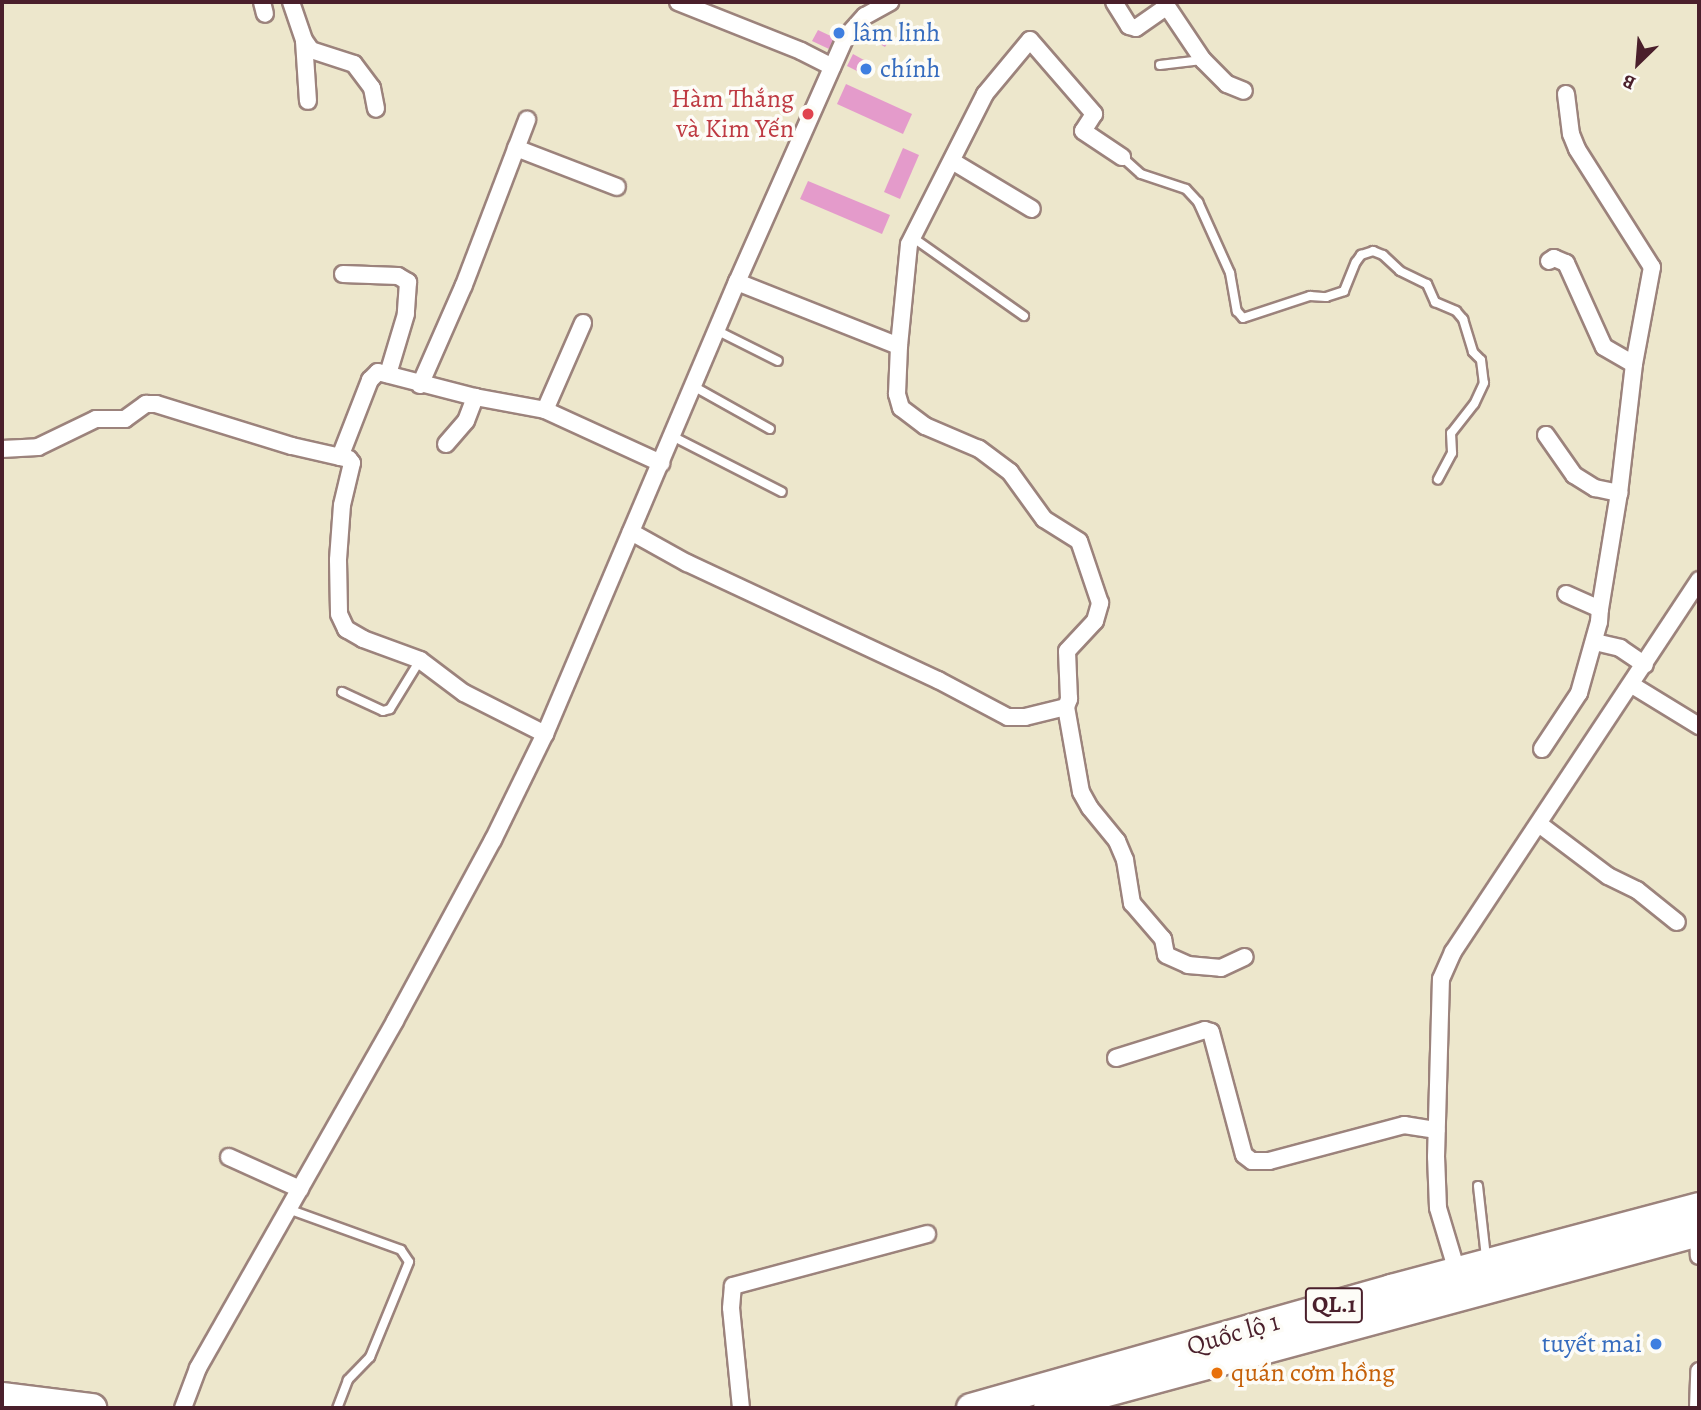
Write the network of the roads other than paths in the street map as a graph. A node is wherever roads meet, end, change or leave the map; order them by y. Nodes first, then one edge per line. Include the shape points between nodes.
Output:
1 (291, 2) edge
2 (678, 2) edge
3 (890, 2) edge
4 (1114, 2) edge
5 (1166, 4) edge
6 (304, 40) junction
7 (1203, 60) junction
8 (1160, 65) dead end
9 (832, 67) junction
10 (1244, 91) dead end
11 (1566, 94) dead end
12 (308, 101) dead end
13 (376, 109) dead end
14 (527, 120) dead end
15 (516, 148) junction
16 (1122, 157) joint
17 (951, 161) junction
18 (617, 187) dead end
19 (1032, 209) dead end
20 (912, 237) junction
21 (1549, 261) dead end
22 (343, 274) dead end
23 (737, 282) junction
24 (1024, 316) dead end
25 (583, 323) dead end
26 (716, 330) junction
27 (899, 346) junction
28 (778, 361) dead end
29 (1633, 364) junction
30 (387, 374) junction
31 (420, 385) junction
32 (693, 386) junction
33 (475, 397) junction
34 (545, 410) junction
35 (770, 429) dead end
36 (1546, 435) dead end
37 (672, 436) junction
38 (446, 444) dead end
39 (2, 449) edge
40 (340, 457) junction
41 (661, 463) junction
42 (1438, 479) dead end
43 (782, 492) dead end
44 (1619, 493) junction
45 (631, 532) junction
46 (1699, 580) edge
47 (1566, 593) dead end
48 (1600, 609) junction
49 (1595, 642) junction
50 (420, 660) junction
51 (1645, 666) junction
52 (1632, 685) junction
53 (342, 692) dead end
54 (1066, 707) junction
55 (1699, 726) edge
56 (545, 734) junction
57 (1542, 749) dead end
58 (1539, 824) junction
59 (1677, 922) dead end
60 (1245, 957) dead end
61 (1116, 1058) dead end
62 (1437, 1130) junction
63 (229, 1157) dead end
64 (1478, 1186) dead end
65 (300, 1189) junction
66 (288, 1209) junction
67 (1699, 1232) edge
68 (927, 1234) dead end
69 (1487, 1264) junction
70 (1460, 1283) junction
71 (1699, 1371) edge
72 (2, 1397) edge
73 (93, 1408) edge
74 (183, 1408) edge
75 (337, 1408) edge
76 (741, 1408) edge
77 (971, 1408) edge
78 (1048, 1408) edge
79 (1698, 1408) edge

1 - 6 street
2 - 9 street
3 - 9 street via 850,31
4 - 5 street via 1129,26 1136,28
5 - 7 street
6 - 12 street
6 - 13 street via 311,50 354,64 372,88
7 - 8 lane
7 - 10 street via 1227,83
9 - 23 street
11 - 29 street via 1577,149 1652,267
14 - 15 street
15 - 18 street
15 - 31 street
16 - 17 street via 1083,131 1094,114 1030,40 989,87
16 - 42 lane via 1141,174 1186,189 1199,202 1230,273 1237,311 1243,318 1310,296 1340,293 1361,255 1373,251 1399,271 1427,284 1435,302 1456,311 1481,360 1484,383 1451,433 1452,453
17 - 19 street
17 - 20 street
20 - 24 lane
20 - 27 street
21 - 29 street via 1554,258 1566,264 1604,346
22 - 30 street via 398,276 408,282 406,314
23 - 26 street
23 - 27 street
25 - 34 street
26 - 28 lane
26 - 32 street
27 - 54 street via 897,394 901,408 925,426 984,452 1010,472 1044,519 1075,538 1081,547 1100,609 1095,621 1066,651
29 - 44 street
30 - 31 street
30 - 40 street via 377,372 370,380
31 - 33 street
32 - 35 lane
32 - 37 street
33 - 34 street
33 - 38 street via 466,421
34 - 41 street
36 - 44 street via 1574,475 1595,488
37 - 41 street
37 - 43 lane
39 - 40 street via 38,447 96,419 125,419 146,404 156,404
40 - 50 street via 352,463 342,505 338,560 341,622 354,635
41 - 45 street
44 - 48 street
45 - 54 street via 1008,717
45 - 56 street
46 - 51 street
47 - 48 street
48 - 49 street
49 - 51 street via 1625,652
49 - 57 street via 1578,693
50 - 53 lane via 390,709 383,711
50 - 56 street via 464,693
51 - 52 street
52 - 55 street
52 - 58 street
54 - 60 street via 1081,792 1117,841 1132,903 1163,939 1166,955 1188,965 1221,968
56 - 65 street via 493,840
58 - 59 street
58 - 62 street via 1453,952 1441,979
61 - 62 street via 1194,1033 1211,1032 1244,1155 1252,1160 1269,1161 1404,1125
62 - 70 street via 1438,1208
63 - 65 street
64 - 69 lane
65 - 66 street
66 - 74 street via 198,1368
66 - 75 lane via 401,1250 409,1262 370,1357 348,1380
67 - 69 highway, Quốc lộ 1 / QL.1
67 - 70 highway, Quốc lộ 1 / QL.1
68 - 76 street via 736,1282 731,1308
69 - 70 highway, Quốc lộ 1 / QL.1
70 - 77 highway, Quốc lộ 1 / QL.1
70 - 78 highway, Quốc lộ 1 / QL.1
71 - 79 street
72 - 73 highway

